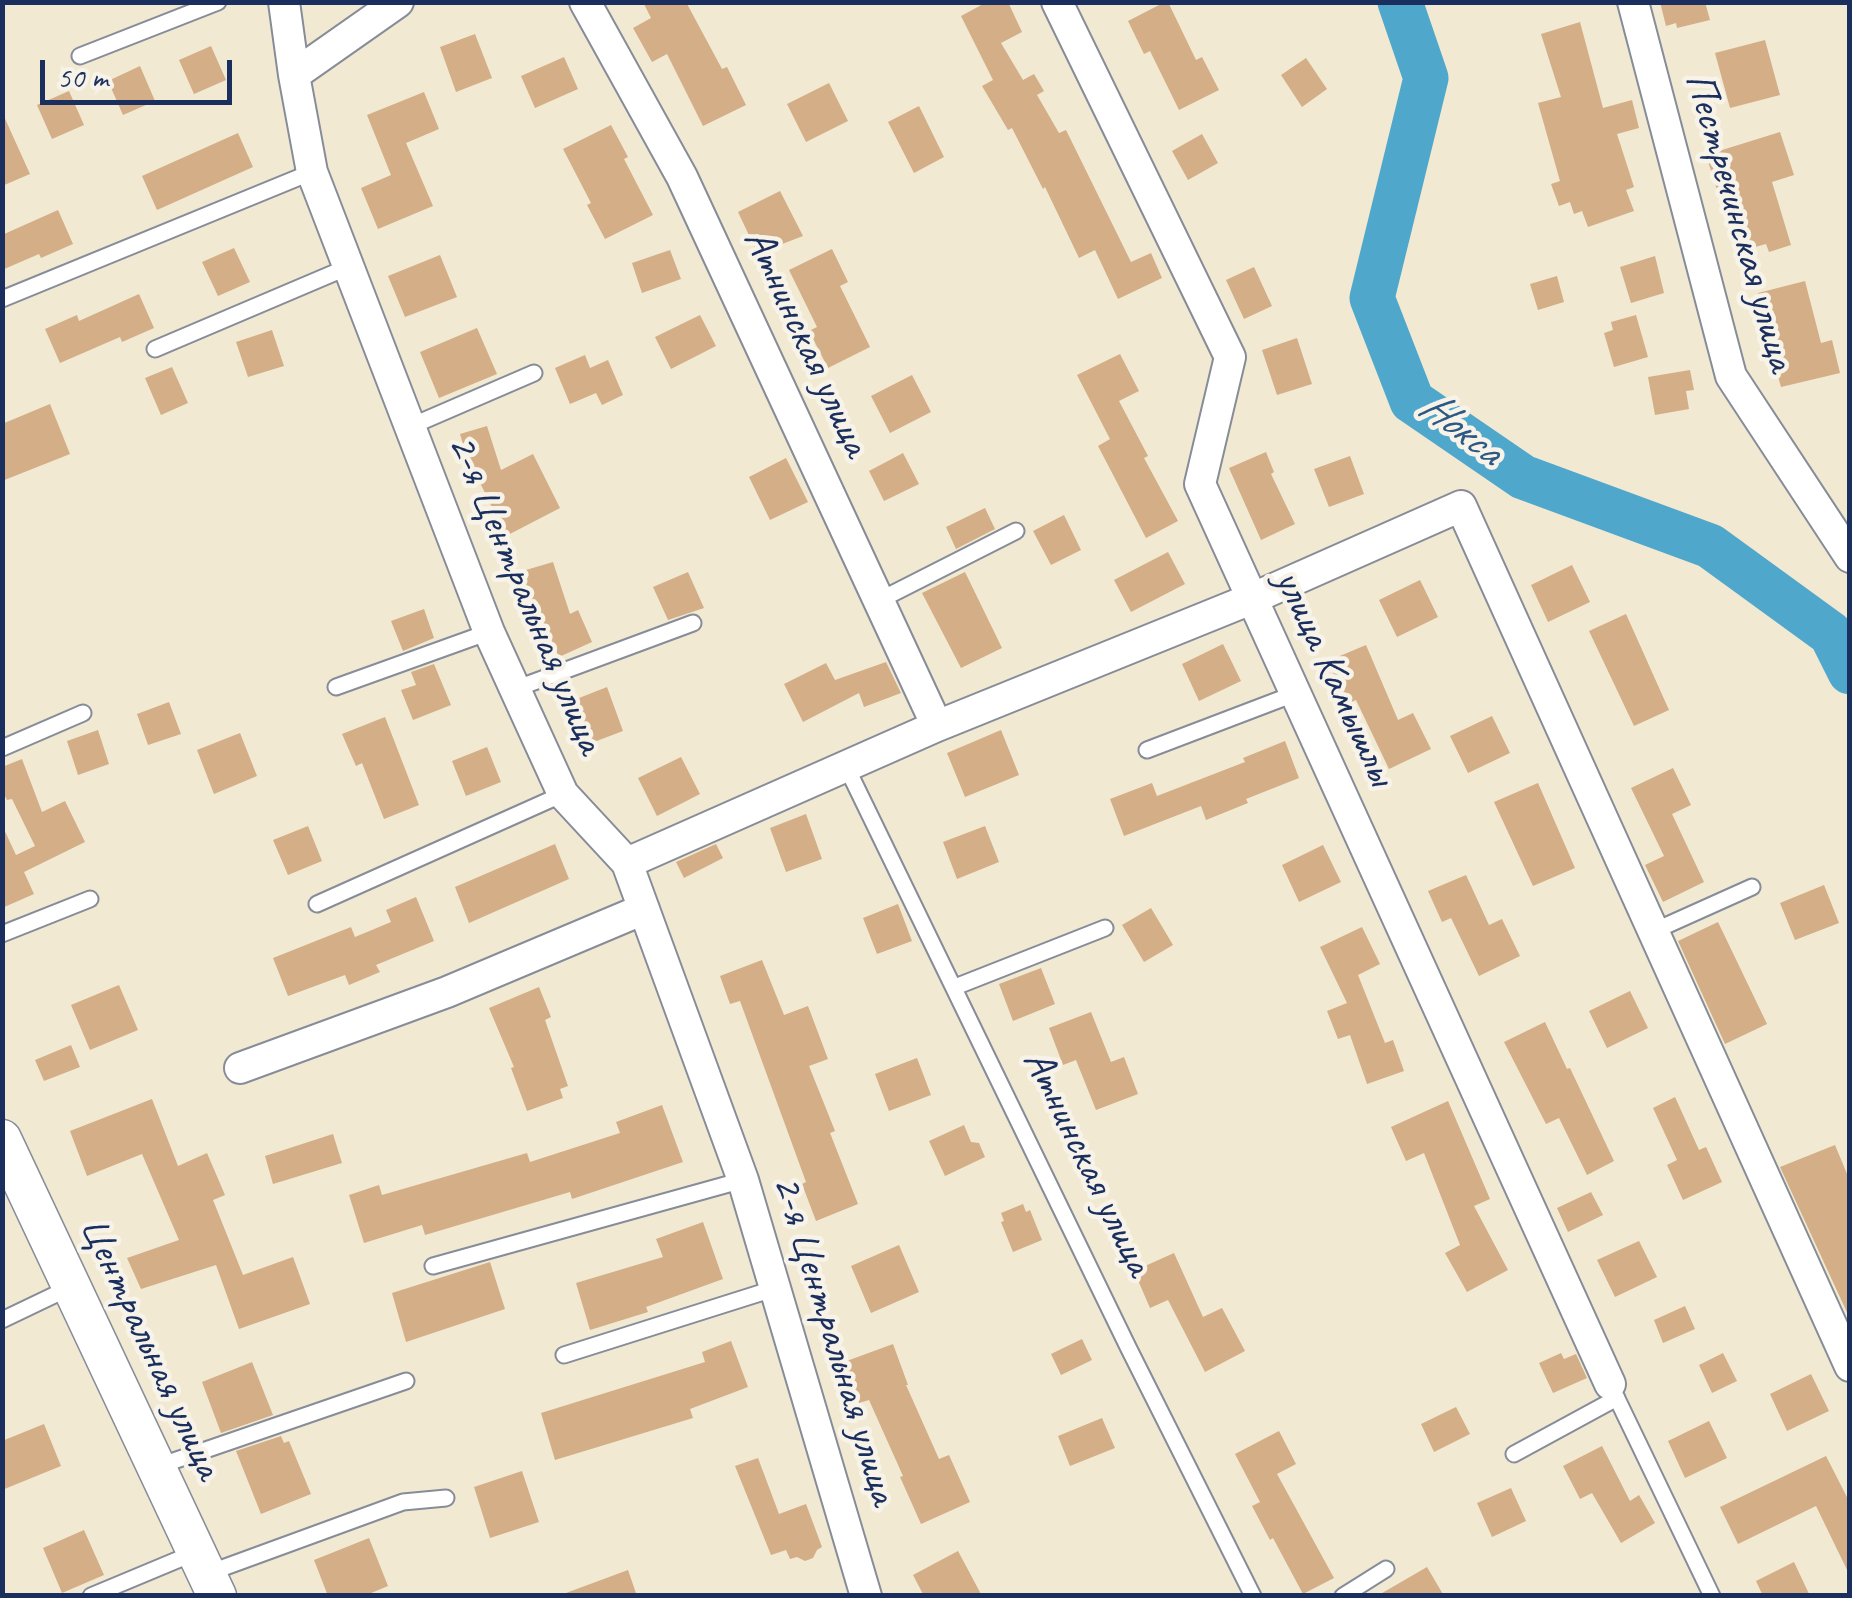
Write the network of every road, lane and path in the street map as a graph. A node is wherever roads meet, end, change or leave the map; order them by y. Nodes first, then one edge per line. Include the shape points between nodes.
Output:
1 (218, 2) edge
2 (284, 2) edge
3 (398, 2) edge
4 (585, 2) edge
5 (1057, 2) edge
6 (1633, 2) edge
7 (80, 56) dead end
8 (294, 75) junction
9 (312, 172) junction
10 (348, 268) junction
11 (2, 299) edge
12 (156, 349) dead end
13 (534, 374) dead end
14 (410, 427) junction
15 (1016, 531) dead end
16 (1850, 557) edge
17 (1250, 599) junction
18 (878, 601) junction
19 (693, 623) dead end
20 (489, 632) junction
21 (336, 687) dead end
22 (515, 689) junction
23 (1294, 694) junction
24 (83, 713) dead end
25 (936, 726) junction
26 (2, 748) edge
27 (1147, 750) dead end
28 (846, 766) junction
29 (563, 794) junction
30 (627, 863) junction
31 (1752, 888) dead end
32 (90, 899) dead end
33 (317, 904) dead end
34 (644, 909) junction
35 (1105, 928) dead end
36 (1654, 931) junction
37 (2, 934) edge
38 (954, 987) junction
39 (240, 1068) dead end
40 (2, 1138) edge
41 (743, 1180) junction
42 (433, 1266) dead end
43 (72, 1287) junction
44 (774, 1289) junction
45 (2, 1320) edge
46 (564, 1354) dead end
47 (1850, 1366) edge
48 (406, 1381) dead end
49 (1613, 1391) junction
50 (1514, 1454) dead end
51 (156, 1466) junction
52 (446, 1498) dead end
53 (1386, 1568) dead end
54 (206, 1574) edge
55 (92, 1596) edge
56 (866, 1596) edge
57 (1253, 1596) edge
58 (1343, 1596) edge
59 (1712, 1596) edge

1 - 7 lane
2 - 8 street, 2-я Центральная улица
3 - 8 street
4 - 18 street, Атнинская улица via 682,177
5 - 17 street, улица Камышлы via 1230,356 1200,484
6 - 16 street, Пестречинская улица via 1731,376
8 - 9 street, 2-я Центральная улица
9 - 10 street, 2-я Центральная улица
9 - 11 lane
10 - 12 lane
10 - 14 street, 2-я Центральная улица
13 - 14 lane
14 - 20 street, 2-я Центральная улица
15 - 18 lane
17 - 23 street, улица Камышлы
17 - 25 street
17 - 36 street via 1462,506
18 - 25 street, Атнинская улица
19 - 22 lane
20 - 21 lane
20 - 22 street, 2-я Центральная улица
22 - 29 street, 2-я Центральная улица
23 - 27 lane
23 - 49 street, улица Камышлы
24 - 26 lane
25 - 28 street
28 - 30 street
28 - 38 lane, Атнинская улица
29 - 30 street, 2-я Центральная улица
29 - 33 lane
30 - 34 street, 2-я Центральная улица
31 - 36 lane
32 - 37 lane
34 - 39 street via 447,992
34 - 41 street, 2-я Центральная улица
35 - 38 lane
36 - 47 street
38 - 57 lane, Атнинская улица
40 - 43 street, Центральная улица
41 - 42 lane
41 - 44 street, 2-я Центральная улица
43 - 45 lane
43 - 51 street, Центральная улица
44 - 46 lane
44 - 56 street, 2-я Центральная улица
48 - 51 lane
49 - 50 lane
49 - 59 lane
51 - 54 street, Центральная улица
52 - 54 lane via 403,1502
53 - 58 lane
54 - 55 lane

